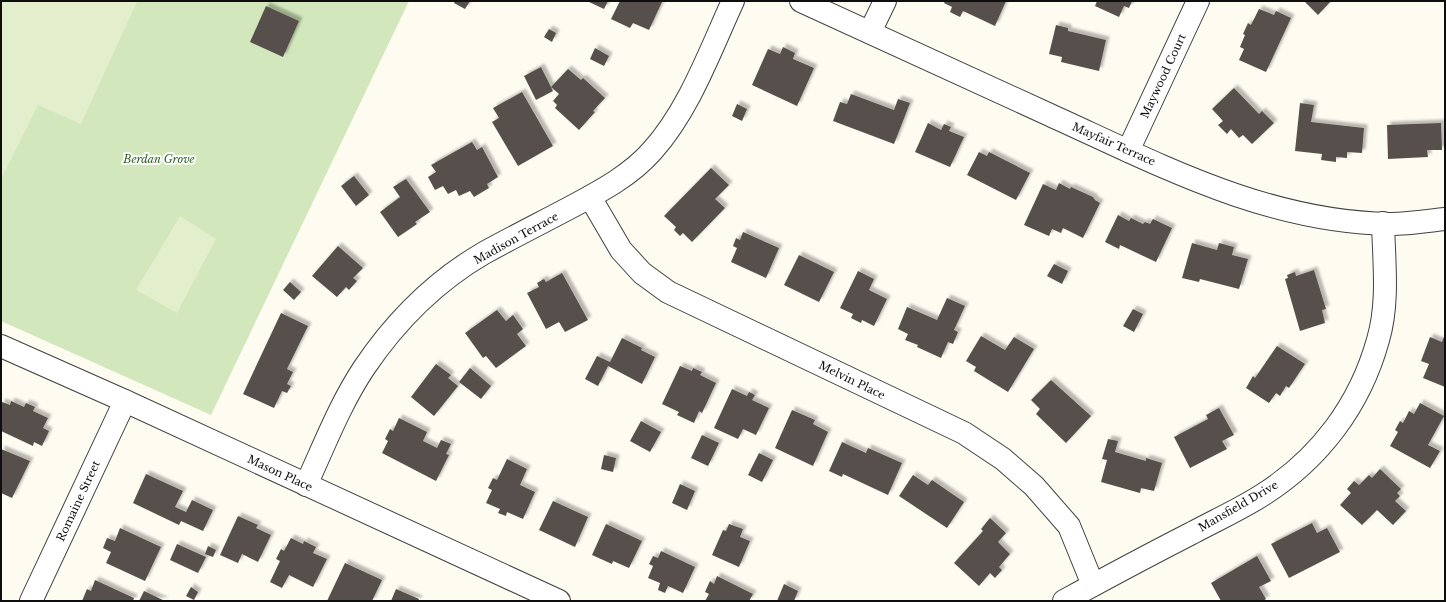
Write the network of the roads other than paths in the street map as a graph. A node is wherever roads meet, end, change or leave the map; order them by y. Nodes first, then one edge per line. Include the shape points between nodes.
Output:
1 (733, 1) edge
2 (801, 1) edge
3 (885, 1) edge
4 (1198, 1) edge
5 (870, 32) junction
6 (1128, 151) junction
7 (590, 197) junction
8 (1445, 219) edge
9 (1383, 223) junction
10 (1, 346) edge
11 (125, 401) junction
12 (306, 485) junction
13 (1094, 585) junction
14 (31, 601) edge
15 (558, 601) edge
16 (1064, 601) edge

1 - 7 street, Madison Terrace via 690,94 672,126 652,152 623,177
2 - 5 street, Mayfair Terrace
3 - 5 street
4 - 6 street, Maywood Court
5 - 6 street, Mayfair Terrace
6 - 9 street, Mayfair Terrace via 1218,190 1274,207 1331,219
7 - 12 street, Madison Terrace via 484,254 446,278 414,308 387,336 363,369
7 - 13 street, Melvin Place via 620,250 642,273 668,292 964,433 1003,459 1034,486 1069,526
8 - 9 street, Mayfair Terrace
9 - 13 street, Mansfield Drive via 1385,296 1378,340 1366,377 1350,408 1329,437 1299,469 1263,495
10 - 11 street, Mason Place
11 - 12 street, Mason Place
11 - 14 street, Romaine Street
12 - 15 street, Mason Place
13 - 16 street, Mansfield Drive

